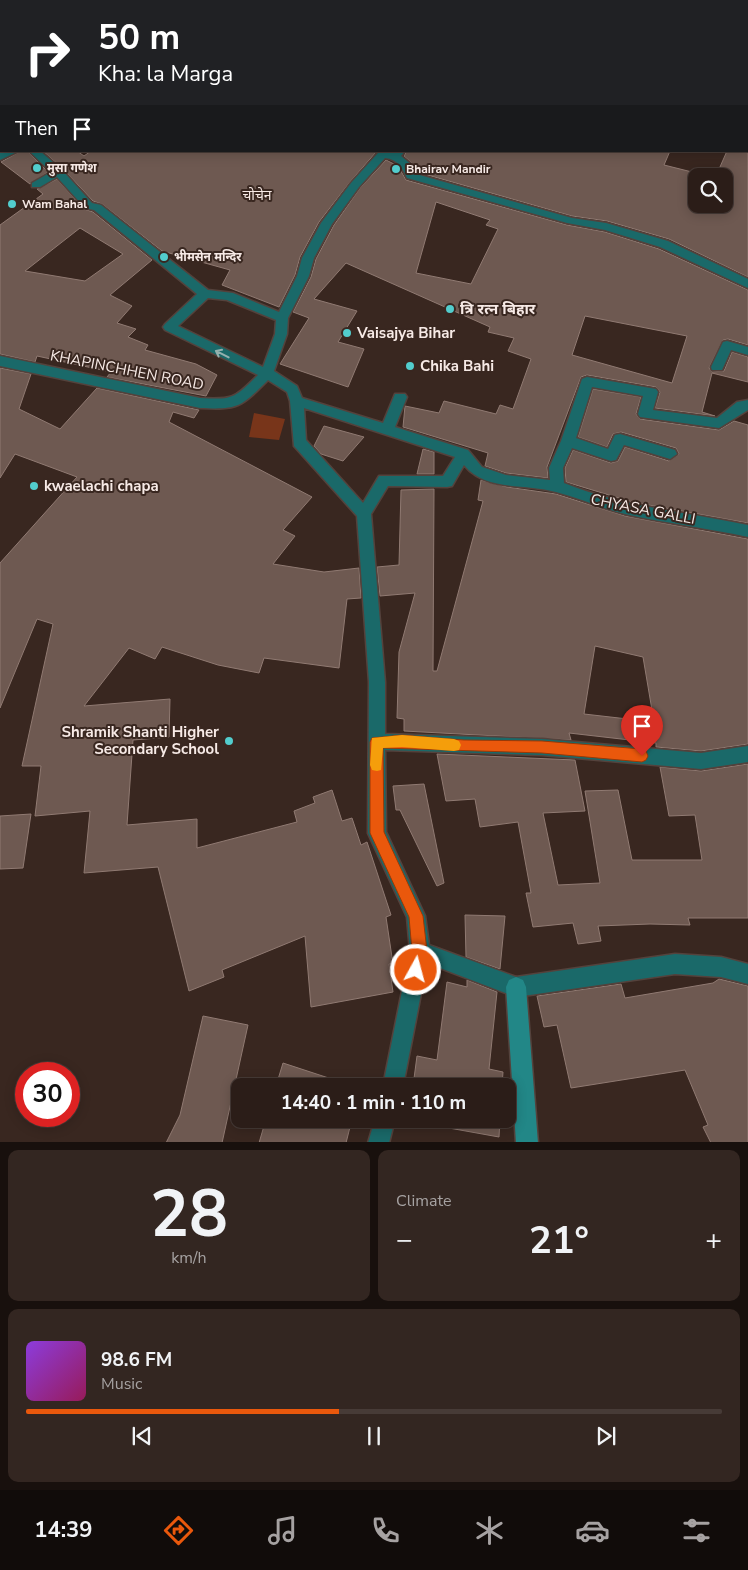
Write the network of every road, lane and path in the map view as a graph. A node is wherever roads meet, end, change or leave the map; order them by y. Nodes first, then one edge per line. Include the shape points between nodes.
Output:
1 (12, 152) edge
2 (35, 152) edge
3 (378, 153) edge
4 (398, 154) edge
5 (0, 157) edge
6 (58, 172) junction
7 (36, 186) dead end
8 (748, 284) edge
9 (206, 294) junction
10 (282, 318) junction
11 (748, 350) edge
12 (0, 361) edge
13 (717, 367) dead end
14 (267, 373) junction
15 (400, 397) dead end
16 (297, 401) junction
17 (748, 406) edge
18 (387, 429) junction
19 (568, 440) junction
20 (464, 454) junction
21 (670, 454) dead end
22 (557, 486) junction
23 (364, 514) junction
24 (748, 531) edge
25 (377, 742) junction
26 (748, 754) edge
27 (420, 951) junction
28 (748, 974) edge
29 (516, 987) junction
30 (395, 1078) edge
31 (382, 1128) edge
32 (378, 1142) edge
33 (527, 1142) edge

1 - 5 street
2 - 6 street
3 - 4 street
3 - 10 street via 326,223
4 - 8 street via 411,176 664,244
6 - 7 street
6 - 9 street via 89,206 97,207
9 - 10 street via 229,296
14 -> 9 street via 169,327
10 - 14 street via 281,334
11 - 13 street via 728,343
12 - 14 street, KHAPINCHHEN ROAD via 200,403 222,404 240,400
14 - 16 street via 292,389
15 - 18 street
16 - 18 street
16 - 23 street via 299,442
17 - 19 street via 742,405 719,423 645,414 651,392 588,382
18 - 20 street
19 - 21 street via 611,456 620,439
19 - 22 street via 556,468
20 - 22 street, CHYASA GALLI via 477,471 506,480
20 - 23 street via 447,482 384,480
22 - 24 street, CHYASA GALLI via 582,498
23 - 25 street via 377,682
25 - 26 street via 542,747 701,761
25 - 27 street via 377,833 416,916
27 - 29 street
27 - 30 street
28 - 29 street via 722,967 675,964
29 - 33 main road
31 - 32 street

